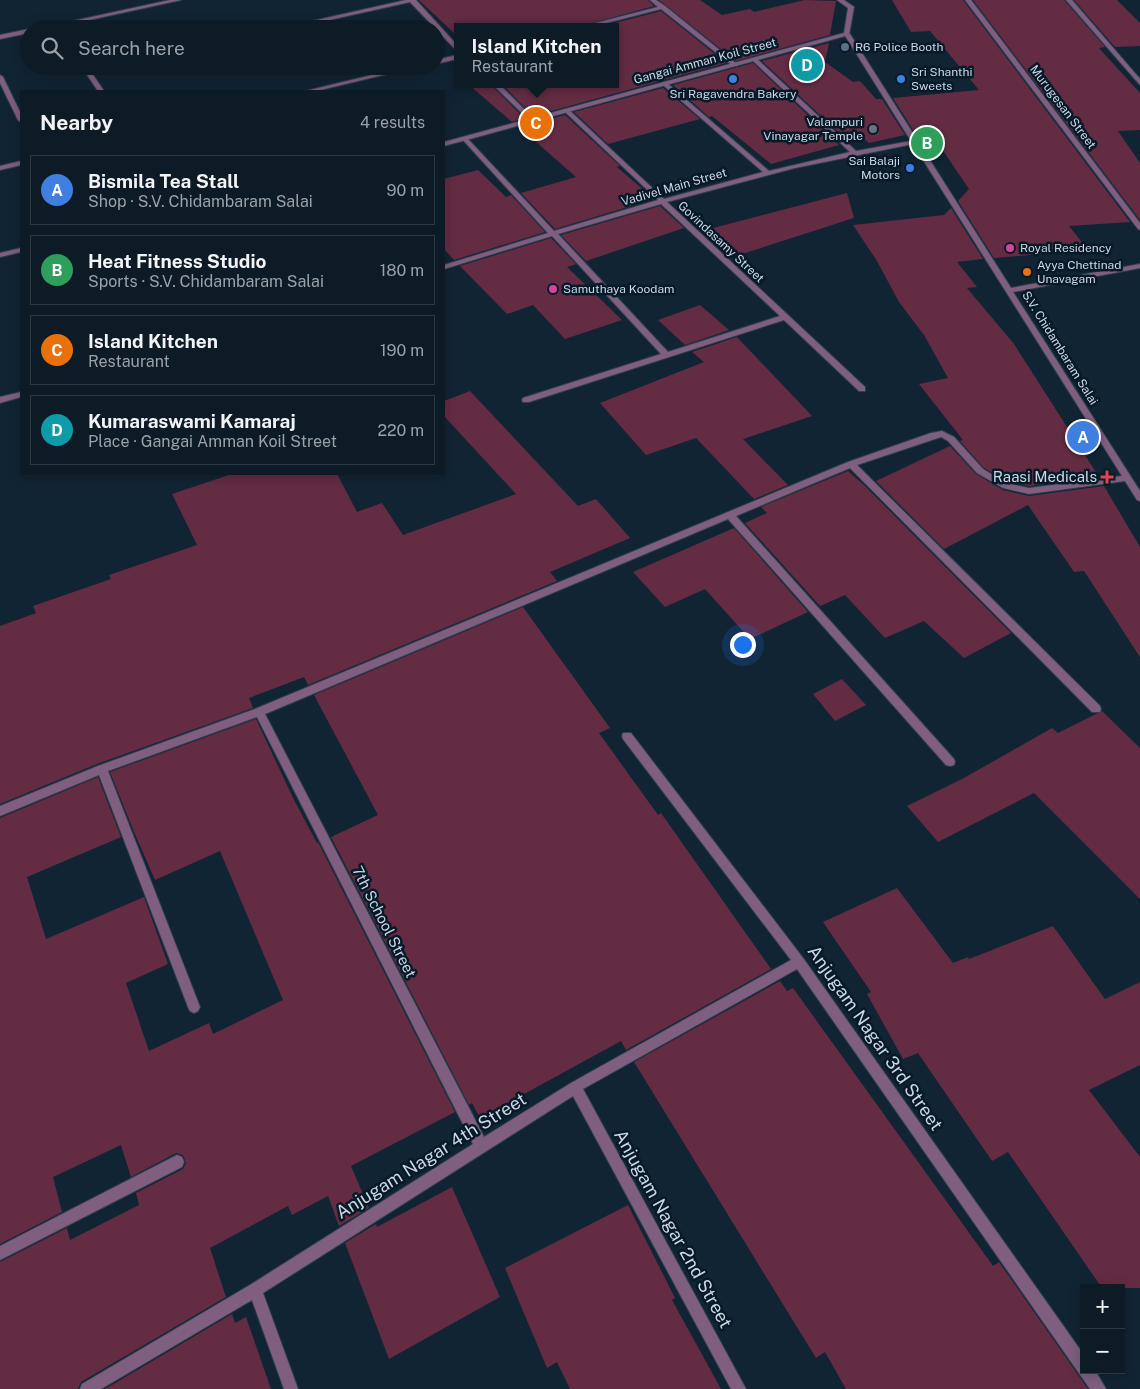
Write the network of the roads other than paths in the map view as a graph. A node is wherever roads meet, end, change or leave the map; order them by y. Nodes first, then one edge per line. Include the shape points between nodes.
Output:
1 (178, 0) edge
2 (412, 0) edge
3 (653, 0) edge
4 (840, 0) edge
5 (968, 0) edge
6 (1069, 0) edge
7 (663, 7) junction
8 (89, 20) edge
9 (321, 20) edge
10 (431, 20) edge
11 (599, 23) edge
12 (20, 33) edge
13 (847, 34) junction
14 (445, 35) edge
15 (0, 37) edge
16 (454, 45) edge
17 (754, 60) junction
18 (735, 65) junction
19 (90, 75) edge
20 (379, 75) edge
21 (0, 77) edge
22 (665, 84) junction
23 (1140, 84) edge
24 (499, 88) edge
25 (100, 90) edge
26 (313, 90) edge
27 (566, 110) junction
28 (20, 118) edge
29 (532, 120) junction
30 (465, 139) junction
31 (914, 142) junction
32 (445, 144) edge
33 (854, 152) junction
34 (20, 163) edge
35 (0, 168) edge
36 (768, 173) junction
37 (662, 202) junction
38 (1140, 228) edge
39 (553, 234) junction
40 (20, 251) edge
41 (0, 255) edge
42 (1140, 266) edge
43 (445, 268) edge
44 (1011, 290) junction
45 (785, 318) junction
46 (666, 355) junction
47 (862, 389) dead end
48 (20, 394) edge
49 (0, 400) edge
50 (526, 400) dead end
51 (851, 464) junction
52 (1127, 478) junction
53 (1140, 498) edge
54 (730, 515) junction
55 (1096, 709) dead end
56 (259, 712) junction
57 (627, 736) dead end
58 (950, 762) dead end
59 (102, 769) junction
60 (0, 811) edge
61 (799, 962) junction
62 (194, 1007) dead end
63 (575, 1087) junction
64 (482, 1147) junction
65 (177, 1162) dead end
66 (0, 1253) edge
67 (255, 1290) junction
68 (1080, 1362) edge
69 (1088, 1374) edge
70 (88, 1389) edge
71 (291, 1389) edge
72 (739, 1389) edge
73 (1099, 1389) edge

1 - 8 street
2 - 9 street
2 - 10 street
3 - 7 street
4 - 13 street via 851,7
5 - 38 street, Murugesan Street
6 - 23 street
7 - 11 street
7 - 18 street
12 - 15 street
13 - 17 street, Gangai Amman Koil Street
13 - 31 street, S.V. Chidambaram Salai
14 - 16 street
17 - 18 street, Gangai Amman Koil Street
17 - 33 street
18 - 22 street, Gangai Amman Koil Street
19 - 25 street
20 - 26 street
21 - 28 street
22 - 27 street, Gangai Amman Koil Street
22 - 36 street
24 - 29 street
27 - 29 street, Gangai Amman Koil Street
27 - 37 street, Govindasamy Street
29 - 30 street, Gangai Amman Koil Street
30 - 32 street, Gangai Amman Koil Street
30 - 39 street
31 - 33 street, Vadivel Main Street
31 - 44 street, S.V. Chidambaram Salai
33 - 36 street, Vadivel Main Street
34 - 35 street
36 - 37 street, Vadivel Main Street
37 - 39 street, Vadivel Main Street
37 - 45 street, Govindasamy Street
39 - 43 street, Vadivel Main Street
39 - 46 street
40 - 41 street
42 - 44 street
44 - 52 street, S.V. Chidambaram Salai
45 - 46 street
45 - 47 street, Govindasamy Street
46 - 50 street
48 - 49 street
51 - 52 street via 942,434 951,439 980,472 1003,485 1029,491
51 - 54 street
51 - 55 street
52 - 53 street, S.V. Chidambaram Salai
54 - 56 street
54 - 58 street
56 - 59 street
56 - 64 street, 7th School Street
57 - 61 street, Anjugam Nagar 3rd Street
59 - 60 street
59 - 62 street
61 - 63 street, Anjugam Nagar 4th Street
61 - 68 street, Anjugam Nagar 3rd Street
63 - 64 street, Anjugam Nagar 4th Street
63 - 72 street, Anjugam Nagar 2nd Street
64 - 67 street, Anjugam Nagar 4th Street
65 - 66 street
67 - 70 street, Anjugam Nagar 4th Street
67 - 71 street
69 - 73 street, Anjugam Nagar 3rd Street

